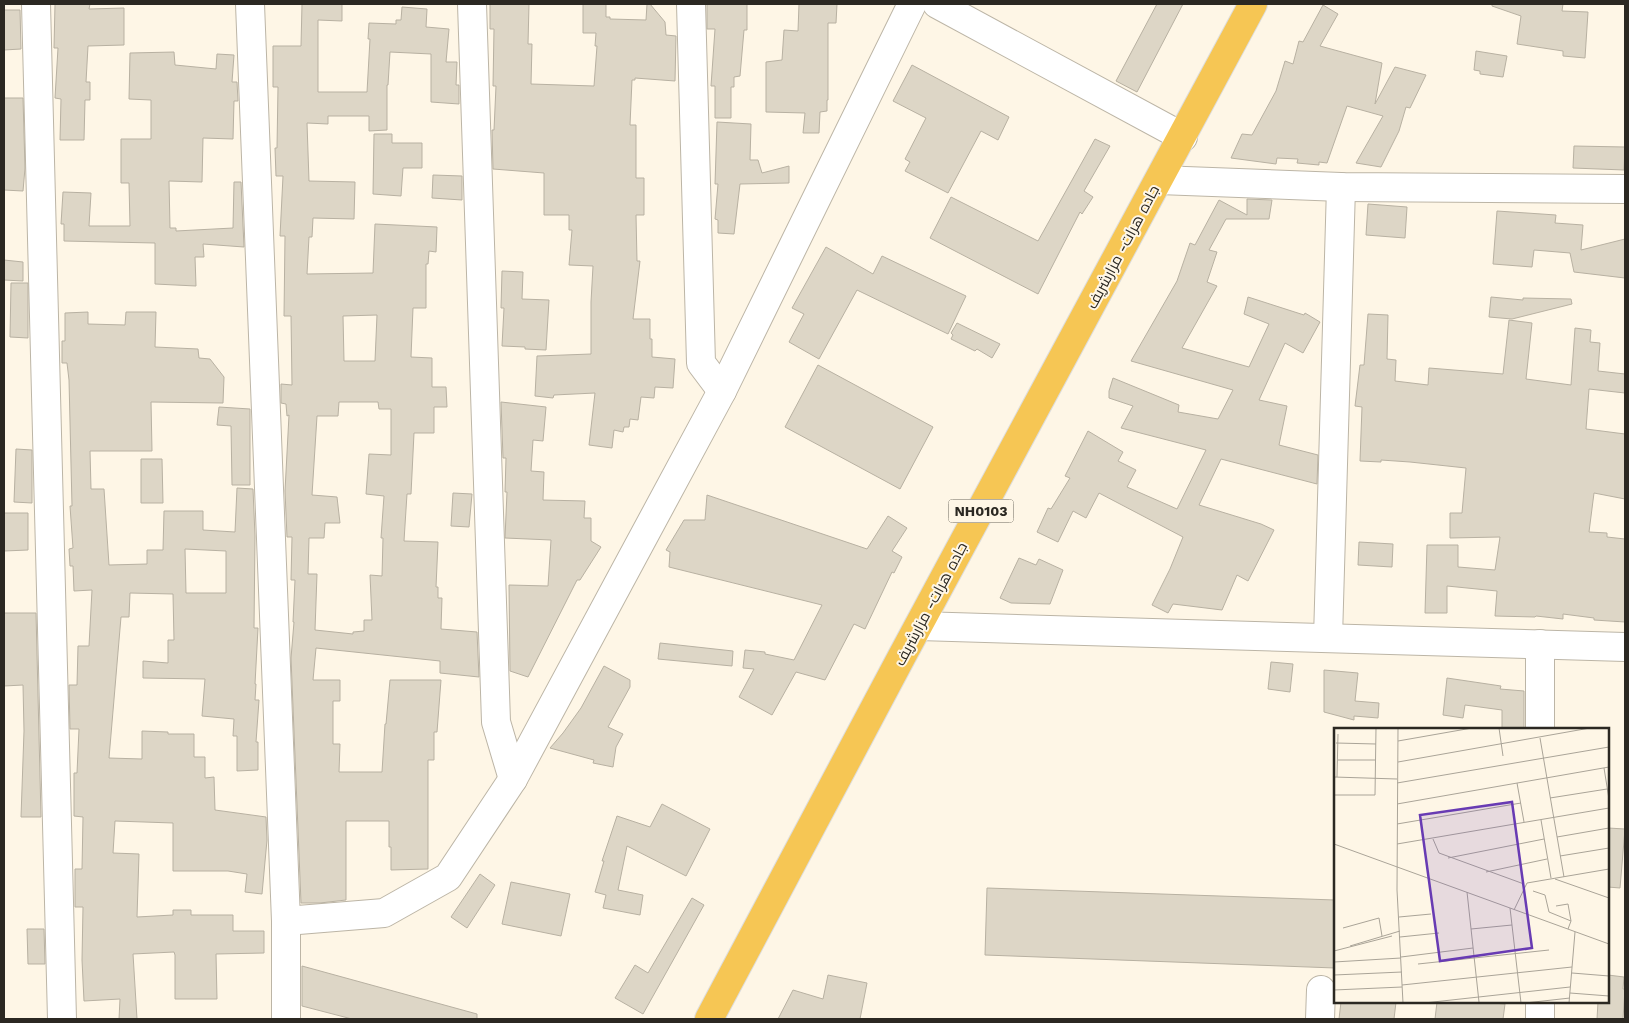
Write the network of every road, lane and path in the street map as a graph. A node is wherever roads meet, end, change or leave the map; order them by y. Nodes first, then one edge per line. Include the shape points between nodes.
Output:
1 (36, 4) edge
2 (250, 4) edge
3 (472, 4) edge
4 (691, 4) edge
5 (912, 4) edge
6 (937, 4) edge
7 (1253, 4) edge
8 (1183, 137) junction
9 (1160, 180) junction
10 (1341, 187) junction
11 (1625, 189) edge
12 (722, 391) junction
13 (919, 626) junction
14 (1328, 638) junction
15 (1540, 644) junction
16 (1625, 647) edge
17 (1540, 728) edge
18 (513, 779) junction
19 (286, 921) junction
20 (1322, 990) dead end
21 (1540, 1003) edge
22 (62, 1019) edge
23 (286, 1019) edge
24 (709, 1019) edge
25 (1320, 1019) edge
26 (1540, 1019) edge

1 - 22 street
2 - 19 street
3 - 18 street via 496,722
4 - 12 street via 700,364
5 - 12 street
6 - 8 street
7 - 8 highway, جاده هرات- مزارشریف / NH0103
8 - 9 highway, جاده هرات- مزارشریف / NH0103
9 - 10 street
9 - 13 highway, جاده هرات- مزارشریف / NH0103
10 - 11 street
10 - 14 street
12 - 18 street
13 - 14 street
13 - 24 highway, جاده هرات- مزارشریف / NH0103
14 - 15 street
15 - 16 street
15 - 17 street
18 - 19 street via 448,877 384,913
19 - 23 street
20 - 25 street
21 - 26 street

